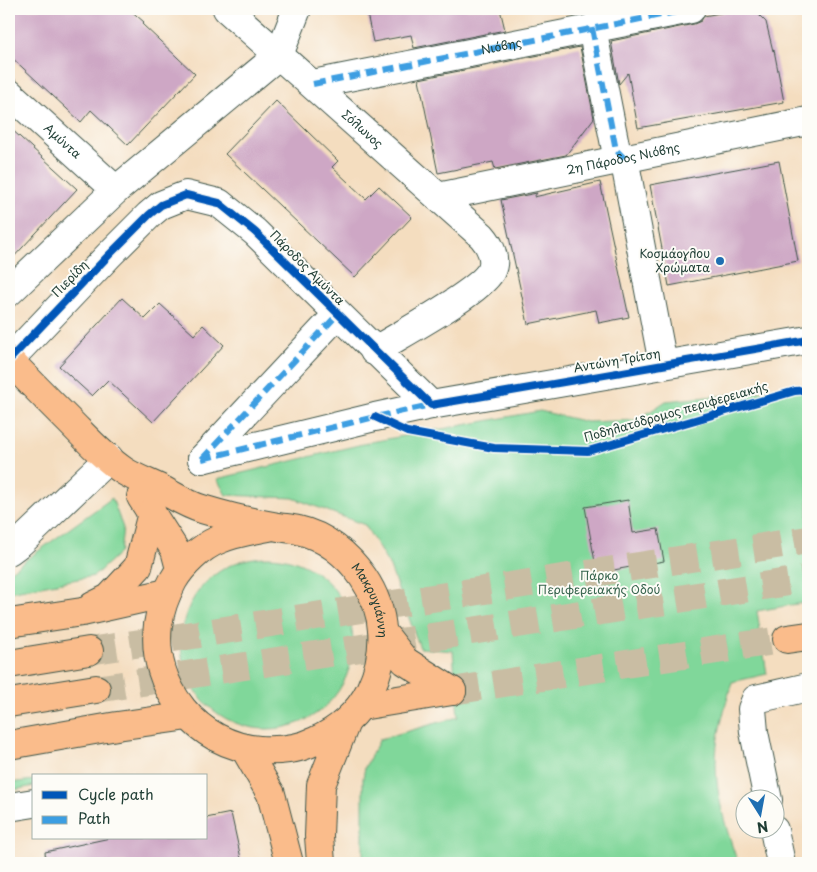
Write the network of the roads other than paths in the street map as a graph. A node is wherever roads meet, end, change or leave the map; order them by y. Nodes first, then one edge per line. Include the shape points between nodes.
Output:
1 (227, 9) edge
2 (297, 9) edge
3 (691, 9) edge
4 (592, 28) junction
5 (279, 55) junction
6 (313, 84) junction
7 (9, 93) edge
8 (808, 121) edge
9 (624, 158) junction
10 (116, 190) junction
11 (438, 197) junction
12 (149, 215) joint
13 (9, 292) edge
14 (337, 315) junction
15 (808, 340) edge
16 (374, 351) junction
17 (9, 360) edge
18 (663, 364) junction
19 (431, 406) junction
20 (116, 465) junction
21 (152, 513) junction
22 (273, 526) junction
23 (9, 551) edge
24 (180, 570) junction
25 (167, 593) junction
26 (82, 612) junction
27 (9, 623) edge
28 (383, 633) junction
29 (89, 651) tunnel mouth
30 (9, 664) edge
31 (808, 686) edge
32 (96, 689) tunnel mouth
33 (9, 703) edge
34 (354, 714) junction
35 (188, 716) junction
36 (9, 745) edge
37 (245, 749) junction
38 (766, 790) edge
39 (32, 803) edge
40 (9, 807) edge
41 (776, 840) edge
42 (289, 863) edge
43 (321, 863) edge
44 (781, 863) edge

1 - 5 street, Σόλωνος
2 - 5 street
3 - 4 street, Νιόβης
4 - 6 street, Νιόβης
4 - 9 street via 616,150
5 - 6 street, Σόλωνος
5 - 10 street
6 - 11 street, Σόλωνος
7 - 10 street, Αμύντα
8 - 9 street, 2η Πάροδος Νιόβης
9 - 11 street, 2η Πάροδος Νιόβης
9 - 18 street
10 - 13 street
11 - 16 street, Σόλωνος via 489,244 493,263 491,271 459,299
12 - 14 street, Πάροδος Αμύντα via 161,205 186,196 219,203 255,232
12 - 17 street, Πιερίδη
14 - 16 street, Πάροδος Αμύντα
14 - 19 street, Αντώνη Τρίτση via 202,459
15 - 18 street, Αντώνη Τρίτση
16 - 19 street, Πάροδος Αμύντα
17 - 20 main road, Μακρυγιάννη via 90,443
18 - 19 street, Αντώνη Τρίτση
20 - 21 main road, Μακρυγιάννη
20 - 22 main road, Μακρυγιάννη via 199,508
20 - 23 street
21 - 24 main road, Μακρυγιάννη via 175,550
21 - 26 main road via 138,566 108,598
22 - 24 main road, Μακρυγιάννη via 216,540
22 - 28 main road, Μακρυγιάννη via 301,530 323,540 354,563 372,590
24 - 25 main road, Μακρυγιάννη
25 - 26 main road
25 - 35 main road, Μακρυγιάννη via 158,625 158,658 169,689
26 - 27 main road
28 - 34 main road, Μακρυγιάννη via 378,672
28 - 34 main road via 405,661 452,691
29 - 30 main road
31 - 38 street via 756,700 752,709
32 - 33 main road
34 - 37 main road, Μακρυγιάννη via 326,736 302,747 277,751
34 - 43 main road, Μακρυγιάννη via 321,785
35 - 36 main road
35 - 37 main road, Μακρυγιάννη via 217,738
37 - 42 main road via 271,794
39 - 40 street
41 - 44 street

